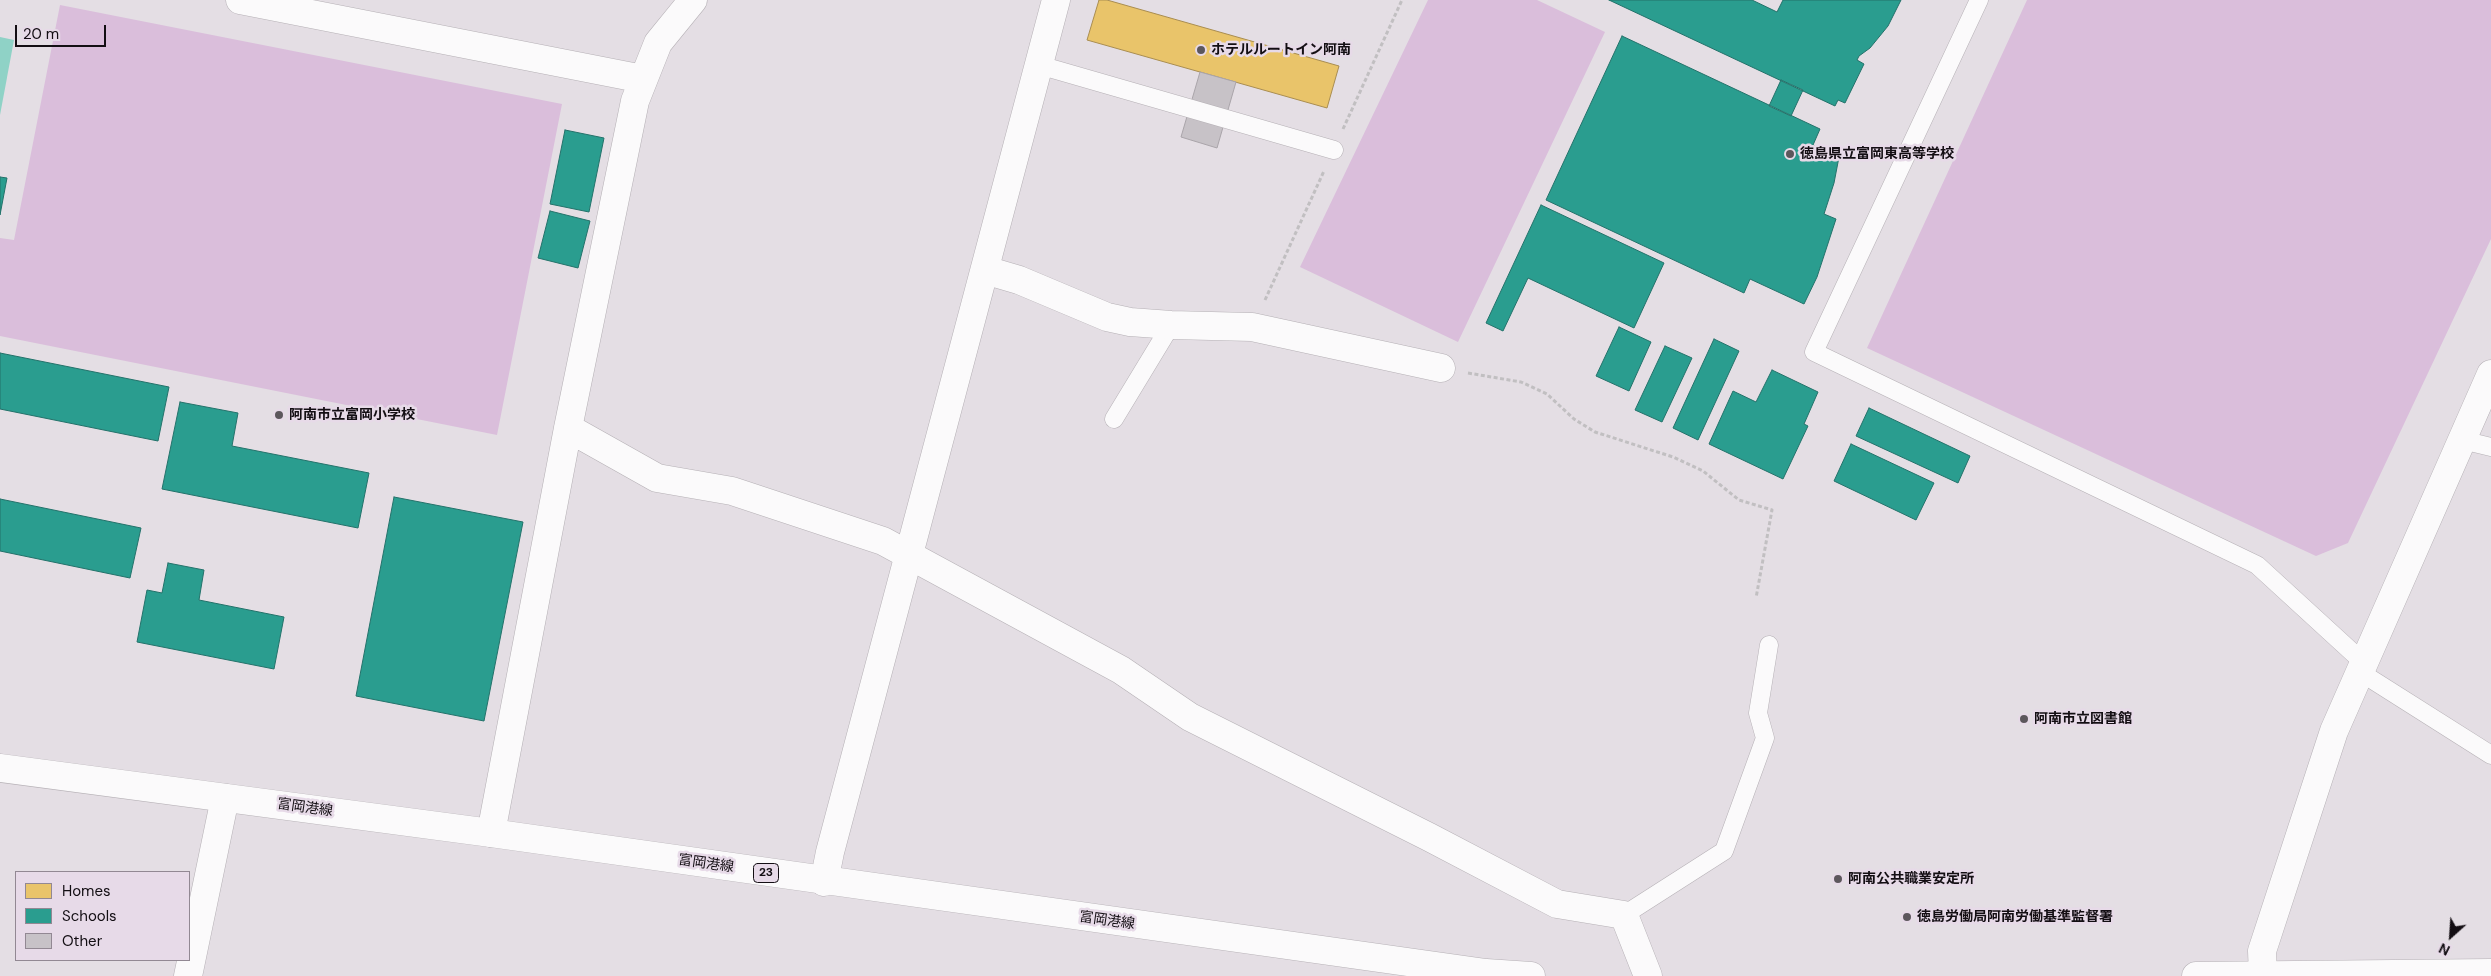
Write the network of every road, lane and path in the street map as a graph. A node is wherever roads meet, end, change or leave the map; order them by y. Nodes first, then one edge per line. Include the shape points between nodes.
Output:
1 (240, 0) edge
2 (693, 0) edge
3 (1056, 0) edge
4 (1979, 0) edge
5 (1039, 65) junction
6 (643, 79) junction
7 (1334, 150) dead end
8 (985, 270) junction
9 (1171, 325) junction
10 (1441, 368) joint
11 (2491, 374) edge
12 (1114, 419) dead end
13 (568, 428) junction
14 (2462, 440) junction
15 (2491, 446) edge
16 (909, 556) junction
17 (1756, 598) dead end
18 (1769, 645) dead end
19 (2362, 667) junction
20 (2491, 755) edge
21 (0, 768) edge
22 (225, 798) junction
23 (491, 833) junction
24 (824, 882) junction
25 (1624, 916) junction
26 (2491, 973) edge
27 (2263, 975) edge
28 (188, 976) edge
29 (1531, 976) edge
30 (1648, 976) edge
31 (2196, 976) edge

1 - 6 street
2 - 6 street via 658,43
3 - 5 street
4 - 19 lane via 1814,352 2257,565
5 - 7 lane
5 - 8 street
6 - 13 street via 634,101
8 - 9 street via 1019,280 1107,317
8 - 16 street
9 - 10 street via 1252,327
9 - 12 lane
10 - 17 path via 1521,382 1547,394 1574,419 1595,432 1703,470 1739,500 1772,510
11 - 14 street
13 - 16 street via 657,478 732,491 883,541
13 - 23 street
14 - 15 lane
14 - 19 street
16 - 24 street
16 - 25 street via 1120,670 1190,718 1557,904
18 - 25 lane via 1758,713 1765,738 1724,851
19 - 20 lane
19 - 27 street via 2334,730 2262,951
21 - 22 street, 富岡港線 / 23
22 - 23 street, 富岡港線 / 23
22 - 28 street
23 - 24 street, 富岡港線 / 23
24 - 29 street, 富岡港線 / 23 via 1486,973
25 - 30 street
26 - 27 street
27 - 31 street

